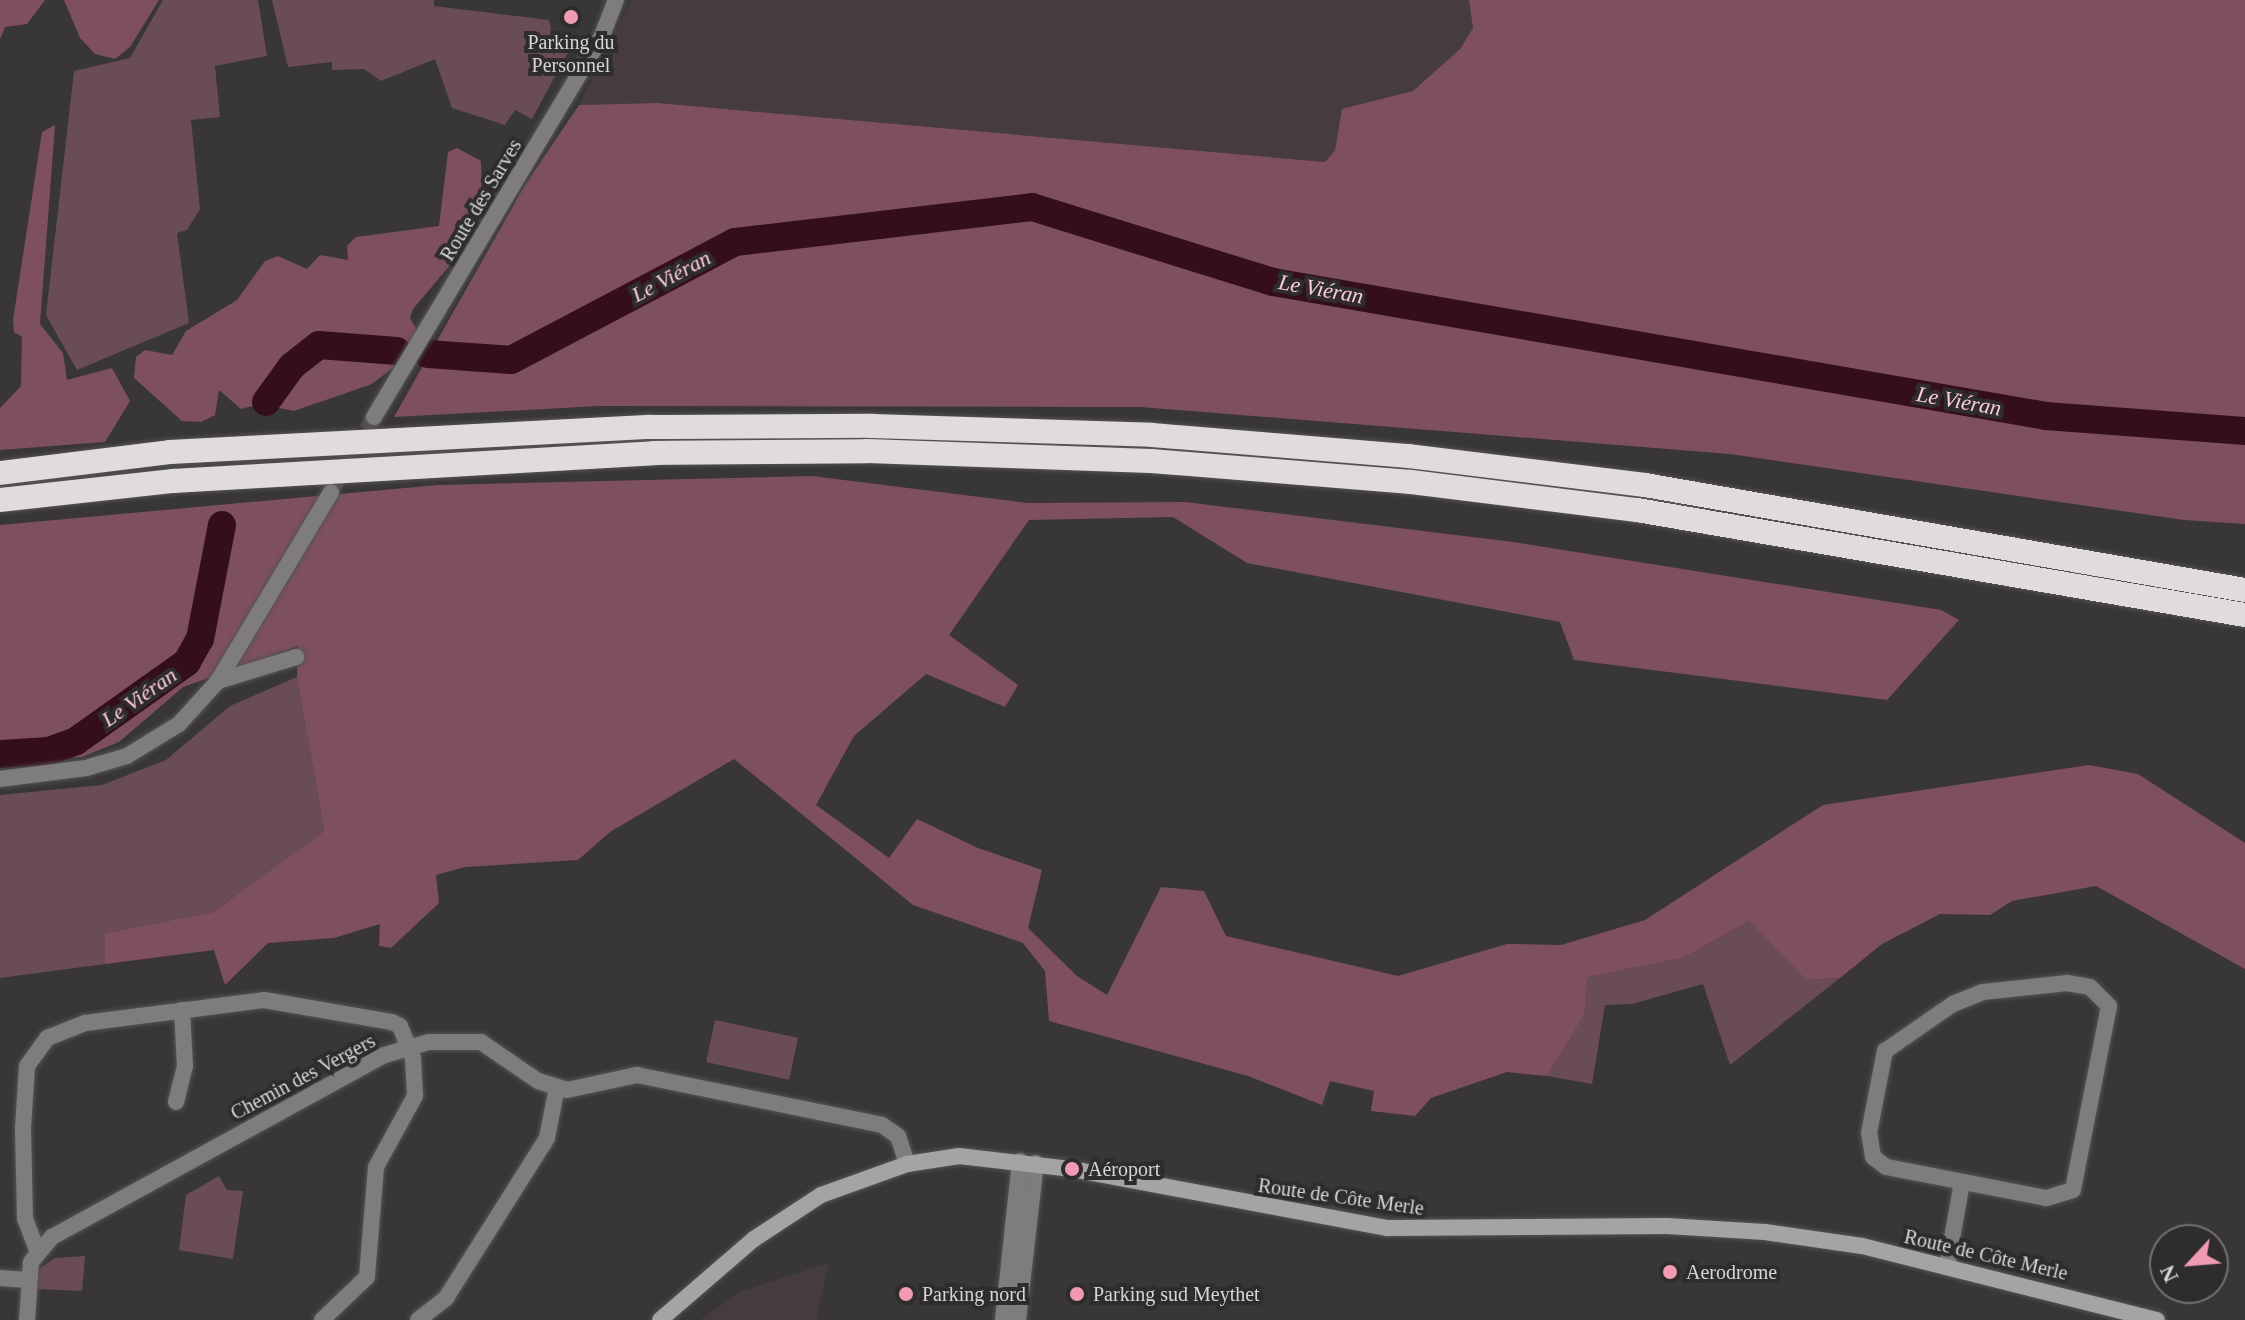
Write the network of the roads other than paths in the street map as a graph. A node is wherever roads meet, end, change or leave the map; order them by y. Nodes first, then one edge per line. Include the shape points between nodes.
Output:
1 (616, 0) edge
2 (374, 417) tunnel mouth
3 (0, 473) edge
4 (331, 492) tunnel mouth
5 (0, 500) edge
6 (2245, 590) edge
7 (2245, 615) edge
8 (296, 657) dead end
9 (218, 681) junction
10 (0, 779) edge
11 (182, 1010) junction
12 (409, 1046) junction
13 (557, 1087) junction
14 (176, 1102) dead end
15 (1028, 1162) junction
16 (907, 1164) junction
17 (1962, 1182) junction
18 (37, 1250) junction
19 (1947, 1267) junction
20 (0, 1278) edge
21 (28, 1280) junction
22 (27, 1320) edge
23 (322, 1320) edge
24 (418, 1320) edge
25 (660, 1320) edge
26 (1003, 1320) edge
27 (1018, 1320) edge
28 (2157, 1320) edge

1 - 2 street, Route des Sarves via 602,36
3 - 6 highway via 170,452 651,427 872,426 1152,435 1409,456 1645,485
4 - 9 street
5 - 7 highway via 173,481 654,453 867,451 1151,461 1411,482 1637,510
8 - 9 street
9 - 10 street via 159,741 127,756 86,768
11 - 12 street via 264,1000 397,1024
11 - 14 street via 185,1066
11 - 18 street via 73,1026 40,1042 29,1056 22,1158 25,1219
12 - 13 street via 473,1041 497,1049 529,1075
12 - 18 street, Chemin des Vergers via 297,1101 57,1233
12 - 23 street, Chemin des Vergers via 415,1096 376,1167 367,1277
13 - 16 street via 586,1090 637,1075 857,1120 893,1131
13 - 24 street via 547,1138 446,1298
15 - 16 main road, Route de Côte Merle via 951,1157
15 - 19 main road, Route de Côte Merle via 1387,1228 1667,1226 1765,1232 1862,1246
15 - 26 street
15 - 27 street
16 - 25 main road, Route de Côte Merle via 847,1183 795,1210
17 - 17 street via 2046,1198 2073,1190 2109,1022 2102,994 2067,983 1983,992 1953,1004 1885,1051 1869,1133 1873,1157 1886,1167
17 - 19 street
18 - 21 street
19 - 28 main road, Route de Côte Merle
20 - 21 street
21 - 22 street

